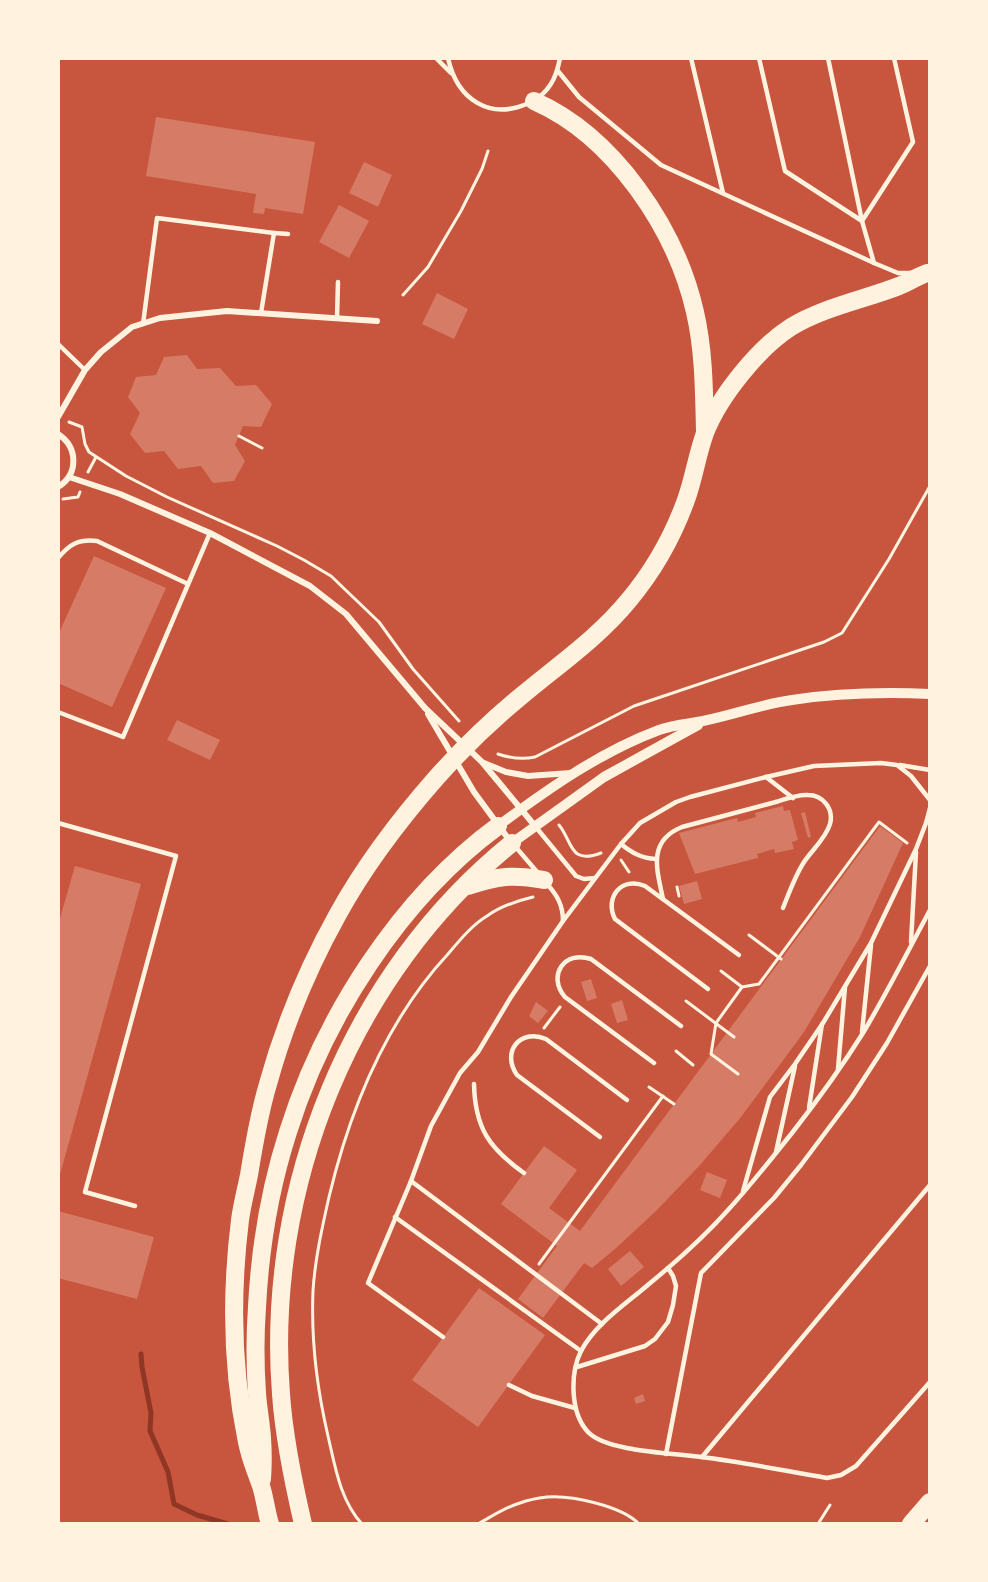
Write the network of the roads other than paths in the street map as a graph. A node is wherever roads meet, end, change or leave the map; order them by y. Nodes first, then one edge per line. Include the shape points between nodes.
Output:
1 (436, 58) edge
2 (448, 58) edge
3 (560, 58) edge
4 (691, 58) edge
5 (759, 58) edge
6 (828, 58) edge
7 (894, 58) edge
8 (558, 71) junction
9 (451, 73) junction
10 (534, 101) junction
11 (723, 193) junction
12 (862, 221) junction
13 (273, 233) junction
14 (288, 234) dead end
15 (874, 262) junction
16 (928, 272) edge
17 (338, 282) dead end
18 (261, 313) junction
19 (337, 318) junction
20 (377, 321) dead end
21 (143, 324) junction
22 (58, 344) edge
23 (86, 370) junction
24 (59, 417) edge
25 (705, 433) junction
26 (58, 434) edge
27 (69, 477) junction
28 (58, 487) edge
29 (210, 533) junction
30 (58, 558) edge
31 (188, 584) junction
32 (930, 694) edge
33 (425, 708) junction
34 (58, 712) edge
35 (703, 722) junction
36 (482, 762) junction
37 (897, 765) junction
38 (930, 770) edge
39 (575, 773) junction
40 (766, 777) junction
41 (793, 798) junction
42 (930, 801) edge
43 (930, 808) edge
44 (521, 809) junction
45 (58, 823) edge
46 (498, 826) junction
47 (535, 826) junction
48 (512, 843) junction
49 (621, 844) junction
50 (916, 849) junction
51 (656, 859) junction
52 (595, 878) junction
53 (544, 880) junction
54 (464, 888) junction
55 (663, 899) junction
56 (783, 908) dead end
57 (930, 910) edge
58 (563, 921) junction
59 (871, 944) junction
60 (911, 945) junction
61 (739, 955) dead end
62 (930, 966) edge
63 (846, 985) junction
64 (708, 989) dead end
65 (822, 1023) junction
66 (681, 1026) dead end
67 (861, 1035) junction
68 (654, 1063) dead end
69 (795, 1064) junction
70 (838, 1071) junction
71 (474, 1084) dead end
72 (627, 1100) dead end
73 (809, 1110) junction
74 (600, 1137) dead end
75 (776, 1153) junction
76 (525, 1173) dead end
77 (411, 1180) junction
78 (930, 1185) edge
79 (742, 1194) junction
80 (135, 1206) dead end
81 (395, 1216) junction
82 (668, 1268) junction
83 (602, 1324) junction
84 (443, 1337) dead end
85 (581, 1351) junction
86 (577, 1367) junction
87 (930, 1382) edge
88 (509, 1385) dead end
89 (575, 1408) junction
90 (666, 1454) junction
91 (702, 1457) junction
92 (261, 1488) junction
93 (930, 1502) edge
94 (270, 1524) edge
95 (303, 1524) edge
96 (911, 1524) edge

1 - 9 lane
2 - 9 lane
3 - 8 lane
4 - 11 lane
5 - 12 lane via 785,171
6 - 12 lane
7 - 12 lane via 913,142
8 - 10 lane
8 - 11 lane via 579,97 662,165
9 - 10 lane via 459,88 486,106 519,108
10 - 25 highway via 578,128 624,172 642,194 674,250 699,335
11 - 15 lane
12 - 15 lane
13 - 14 lane
13 - 18 lane
13 - 21 lane via 157,218
15 - 16 lane via 898,273
16 - 25 highway via 793,326 770,343 730,388
17 - 19 lane
18 - 19 street
18 - 21 street via 198,313
19 - 20 street
21 - 23 street via 119,337
22 - 23 lane
23 - 24 street
25 - 92 highway via 685,502 667,544 646,578 597,634 493,720 425,791 385,842 338,914 297,1000 281,1041 256,1131 240,1220 235,1281 238,1378 247,1442
26 - 27 street via 72,450 73,469
27 - 28 street
27 - 29 street via 120,494
29 - 31 lane
29 - 33 street via 310,586 346,614
30 - 31 lane via 69,546 85,540 97,541
31 - 34 lane via 123,737
32 - 35 street via 850,694 792,700
33 - 36 street
33 - 46 street
35 - 39 street via 660,730
35 - 47 street via 604,777
36 - 39 street via 528,776
36 - 44 street
37 - 38 lane
37 - 40 lane via 814,766
37 - 42 lane
39 - 44 street
40 - 41 lane
40 - 49 lane via 676,802 640,823
41 - 51 lane via 677,829 664,840
41 - 56 lane via 819,798 829,809 831,822 800,869
43 - 50 lane
44 - 46 street
44 - 47 street
45 - 80 lane via 176,856 85,1192
46 - 48 street
46 - 92 highway via 439,878 380,949 327,1038 288,1132 268,1215 257,1305
47 - 48 street
47 - 52 lane via 576,876
48 - 53 lane
48 - 54 highway
49 - 51 lane via 636,855
49 - 52 lane
50 - 59 lane
50 - 60 lane
51 - 55 lane
52 - 58 lane
53 - 54 highway via 509,876
53 - 58 lane via 556,894
54 - 95 highway via 404,957 364,1019 326,1099 304,1164 283,1270 279,1350 285,1438
55 - 61 lane
55 - 64 lane via 638,883 630,883 617,890 612,912 620,924
57 - 60 lane
58 - 77 lane via 478,1052 460,1073 431,1126
59 - 63 lane
59 - 67 lane
60 - 67 lane
62 - 90 lane via 870,1071 801,1165 701,1273
63 - 65 lane
63 - 70 lane
65 - 69 lane
65 - 73 lane
66 - 68 lane via 591,959 576,957 563,964 557,977 560,992
67 - 70 lane
69 - 75 lane
69 - 79 lane via 770,1097
70 - 73 lane
71 - 76 lane via 477,1117 488,1141
72 - 74 lane via 546,1039 524,1038 513,1047 511,1062 517,1075
73 - 75 lane
75 - 79 lane
77 - 81 lane
77 - 83 lane
78 - 91 lane
79 - 82 lane
81 - 84 lane via 368,1283
81 - 85 lane
82 - 83 lane
82 - 86 lane via 676,1286 673,1305 668,1322 656,1339
83 - 85 lane
85 - 86 lane
86 - 89 lane via 573,1387
87 - 91 lane via 863,1460 841,1475 827,1478
88 - 89 lane
89 - 90 lane via 582,1424 598,1440
90 - 91 lane
92 - 94 highway
93 - 96 highway

